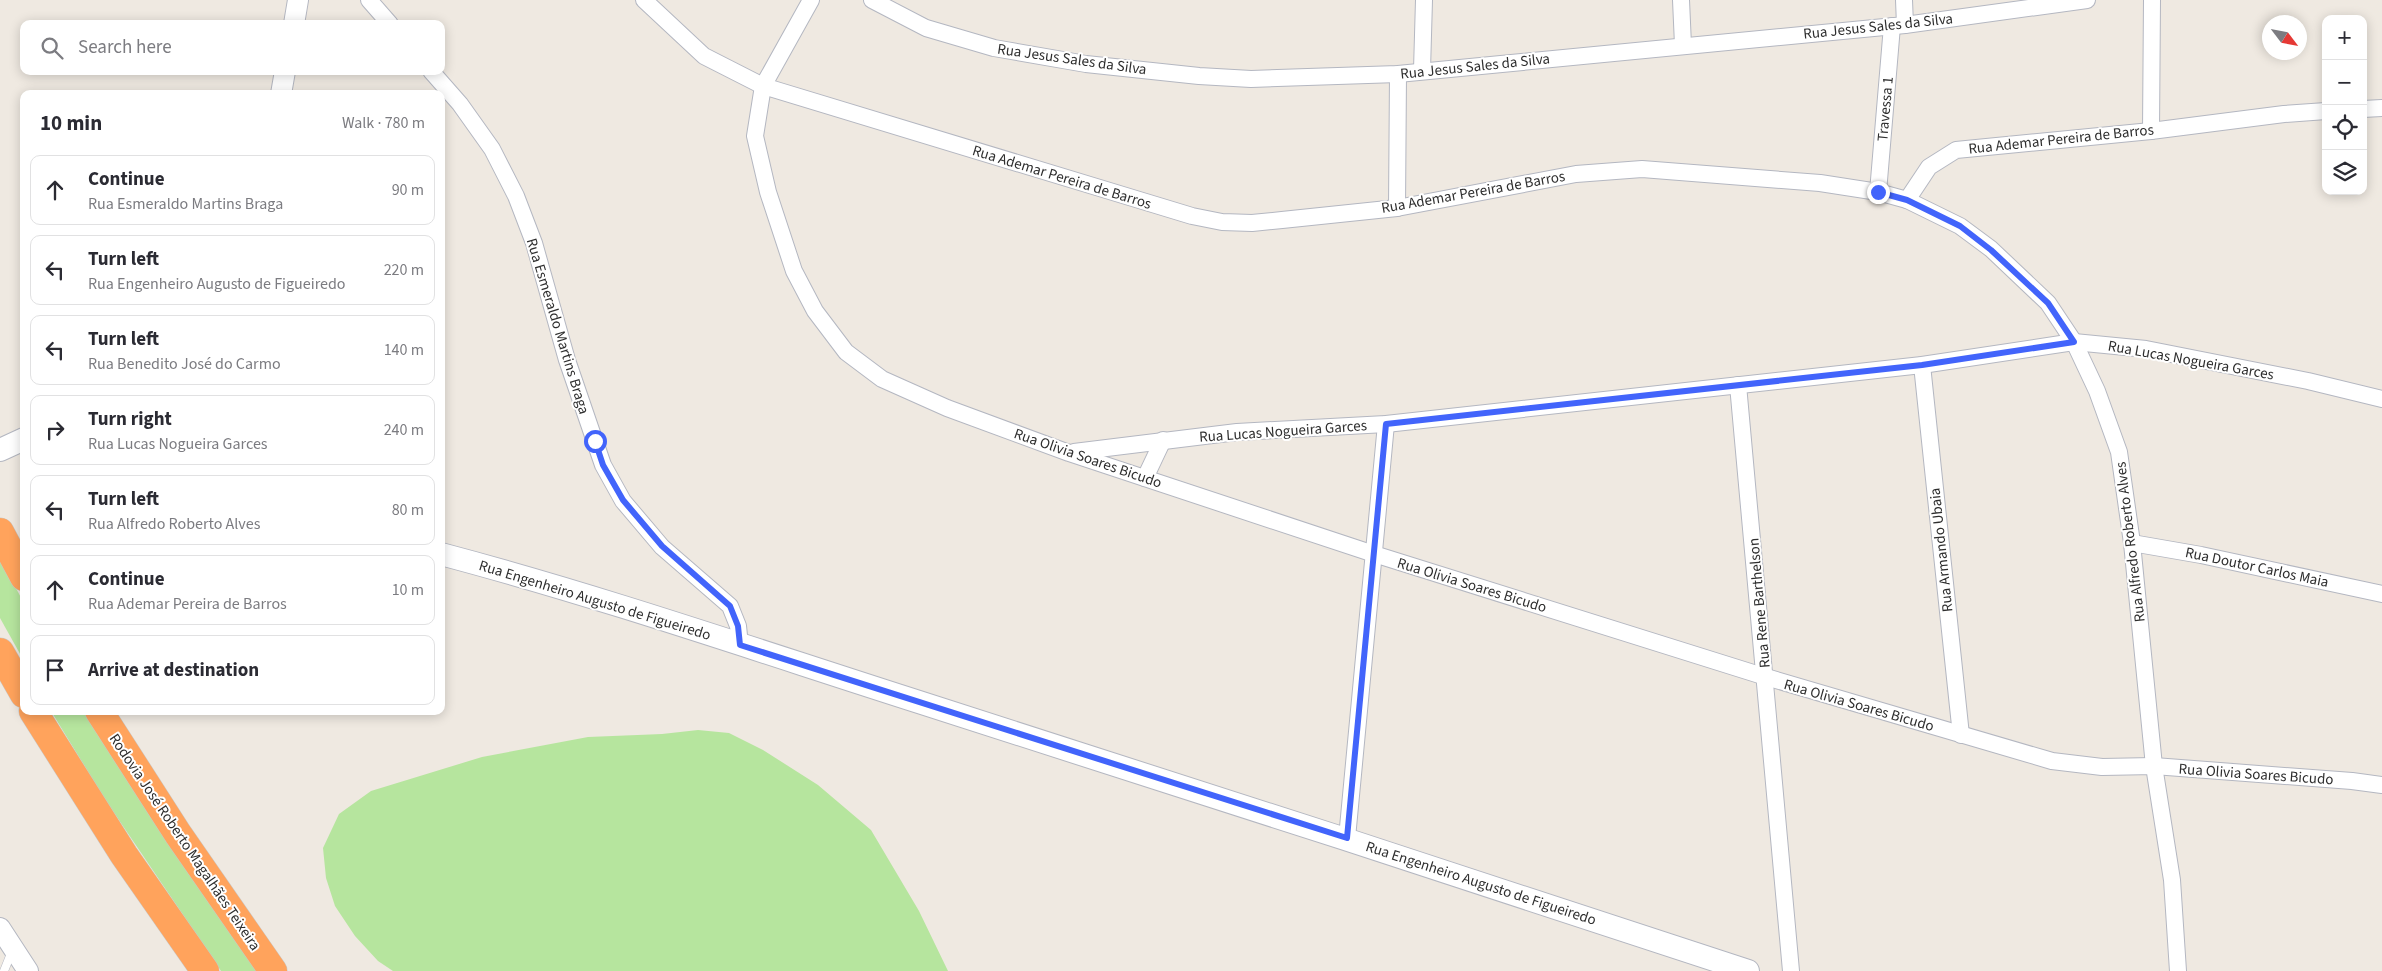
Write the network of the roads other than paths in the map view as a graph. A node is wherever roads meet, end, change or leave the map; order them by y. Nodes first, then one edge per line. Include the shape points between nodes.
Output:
1 (298, 0) edge
2 (369, 0) edge
3 (644, 0) edge
4 (811, 0) edge
5 (872, 0) edge
6 (1424, 0) edge
7 (1681, 0) edge
8 (1904, 0) edge
9 (2087, 0) edge
10 (2152, 0) edge
11 (295, 20) edge
12 (386, 20) edge
13 (1899, 25) junction
14 (1683, 45) junction
15 (1422, 70) junction
16 (1398, 74) junction
17 (284, 75) edge
18 (435, 75) edge
19 (763, 86) junction
20 (282, 90) edge
21 (2382, 108) edge
22 (2367, 109) edge
23 (2322, 111) edge
24 (2151, 131) junction
25 (1878, 192) junction
26 (1907, 200) junction
27 (1397, 208) junction
28 (2074, 342) junction
29 (1922, 365) junction
30 (1738, 385) junction
31 (2382, 399) edge
32 (1386, 424) junction
33 (1163, 440) junction
34 (20, 441) edge
35 (0, 450) edge
36 (1069, 453) junction
37 (1145, 478) junction
38 (0, 532) edge
39 (2132, 544) junction
40 (1374, 554) junction
41 (445, 555) edge
42 (20, 570) edge
43 (2382, 594) edge
44 (740, 645) junction
45 (0, 652) edge
46 (1766, 677) junction
47 (20, 687) edge
48 (36, 715) edge
49 (102, 715) edge
50 (1961, 735) junction
51 (2154, 766) junction
52 (2382, 785) edge
53 (1347, 838) junction
54 (0, 928) edge
55 (13, 950) junction
56 (4, 971) edge
57 (28, 971) edge
58 (205, 971) edge
59 (273, 971) edge
60 (1748, 971) edge
61 (1791, 971) edge
62 (2178, 971) edge

1 - 11 street
2 - 12 street
3 - 19 street, Rua Ademar Pereira de Barros via 704,56
4 - 19 street, Rua Olivia Soares Bicudo
5 - 16 street, Rua Jesus Sales da Silva via 926,28 985,46 1086,64 1251,78
6 - 15 street
7 - 14 street
8 - 13 street, Travessa 1
9 - 13 street, Rua Jesus Sales da Silva
10 - 24 street
13 - 14 street, Rua Jesus Sales da Silva
13 - 25 street, Travessa 1
14 - 15 street, Rua Jesus Sales da Silva
15 - 16 street, Rua Jesus Sales da Silva
16 - 27 street
17 - 20 street
18 - 44 street, Rua Esmeraldo Martins Braga via 492,149 516,196 534,243 567,360 603,465 623,500 662,546 730,606 738,626
19 - 27 street, Rua Ademar Pereira de Barros via 1192,216 1222,222 1252,223
19 - 36 street, Rua Olivia Soares Bicudo via 755,136 768,192 794,271 816,311 846,352 882,380 911,394
21 - 22 street
23 - 24 street, Rua Ademar Pereira de Barros
24 - 26 street, Rua Ademar Pereira de Barros via 1956,150 1929,168
25 - 26 street, Rua Ademar Pereira de Barros
25 - 27 street, Rua Ademar Pereira de Barros via 1820,183 1642,170 1576,174
26 - 28 street, Rua Alfredo Roberto Alves via 1960,226 1991,250 2048,303
28 - 29 street, Rua Lucas Nogueira Garces
28 - 31 street, Rua Lucas Nogueira Garces via 2146,350 2308,381
28 - 39 street, Rua Alfredo Roberto Alves via 2098,391 2119,452
29 - 30 street, Rua Lucas Nogueira Garces
29 - 50 street, Rua Armando Ubaia
30 - 32 street, Rua Lucas Nogueira Garces
30 - 46 street, Rua Rene Barthelson
32 - 33 street, Rua Lucas Nogueira Garces via 1238,432
32 - 40 street
33 - 36 street, Rua Lucas Nogueira Garces
33 - 37 street
34 - 35 main road
36 - 37 street, Rua Olivia Soares Bicudo
37 - 40 street, Rua Olivia Soares Bicudo
38 - 42 highway
39 - 43 street, Rua Doutor Carlos Maia via 2201,555
39 - 51 street, Rua Alfredo Roberto Alves
40 - 46 street, Rua Olivia Soares Bicudo
40 - 53 street
41 - 44 main road, Rua Engenheiro Augusto de Figueiredo
44 - 53 main road, Rua Engenheiro Augusto de Figueiredo
45 - 47 highway
46 - 50 street, Rua Olivia Soares Bicudo
46 - 61 street, Rua Rene Barthelson
48 - 58 highway via 124,855
49 - 59 highway, Rodovia José Roberto Magalhães Teixeira via 178,834
50 - 51 street, Rua Olivia Soares Bicudo via 2052,761 2102,767
51 - 52 street, Rua Olivia Soares Bicudo
51 - 62 street, Rua Alfredo Roberto Alves via 2172,880
53 - 60 main road, Rua Engenheiro Augusto de Figueiredo
54 - 55 street
55 - 56 lane
55 - 57 street

